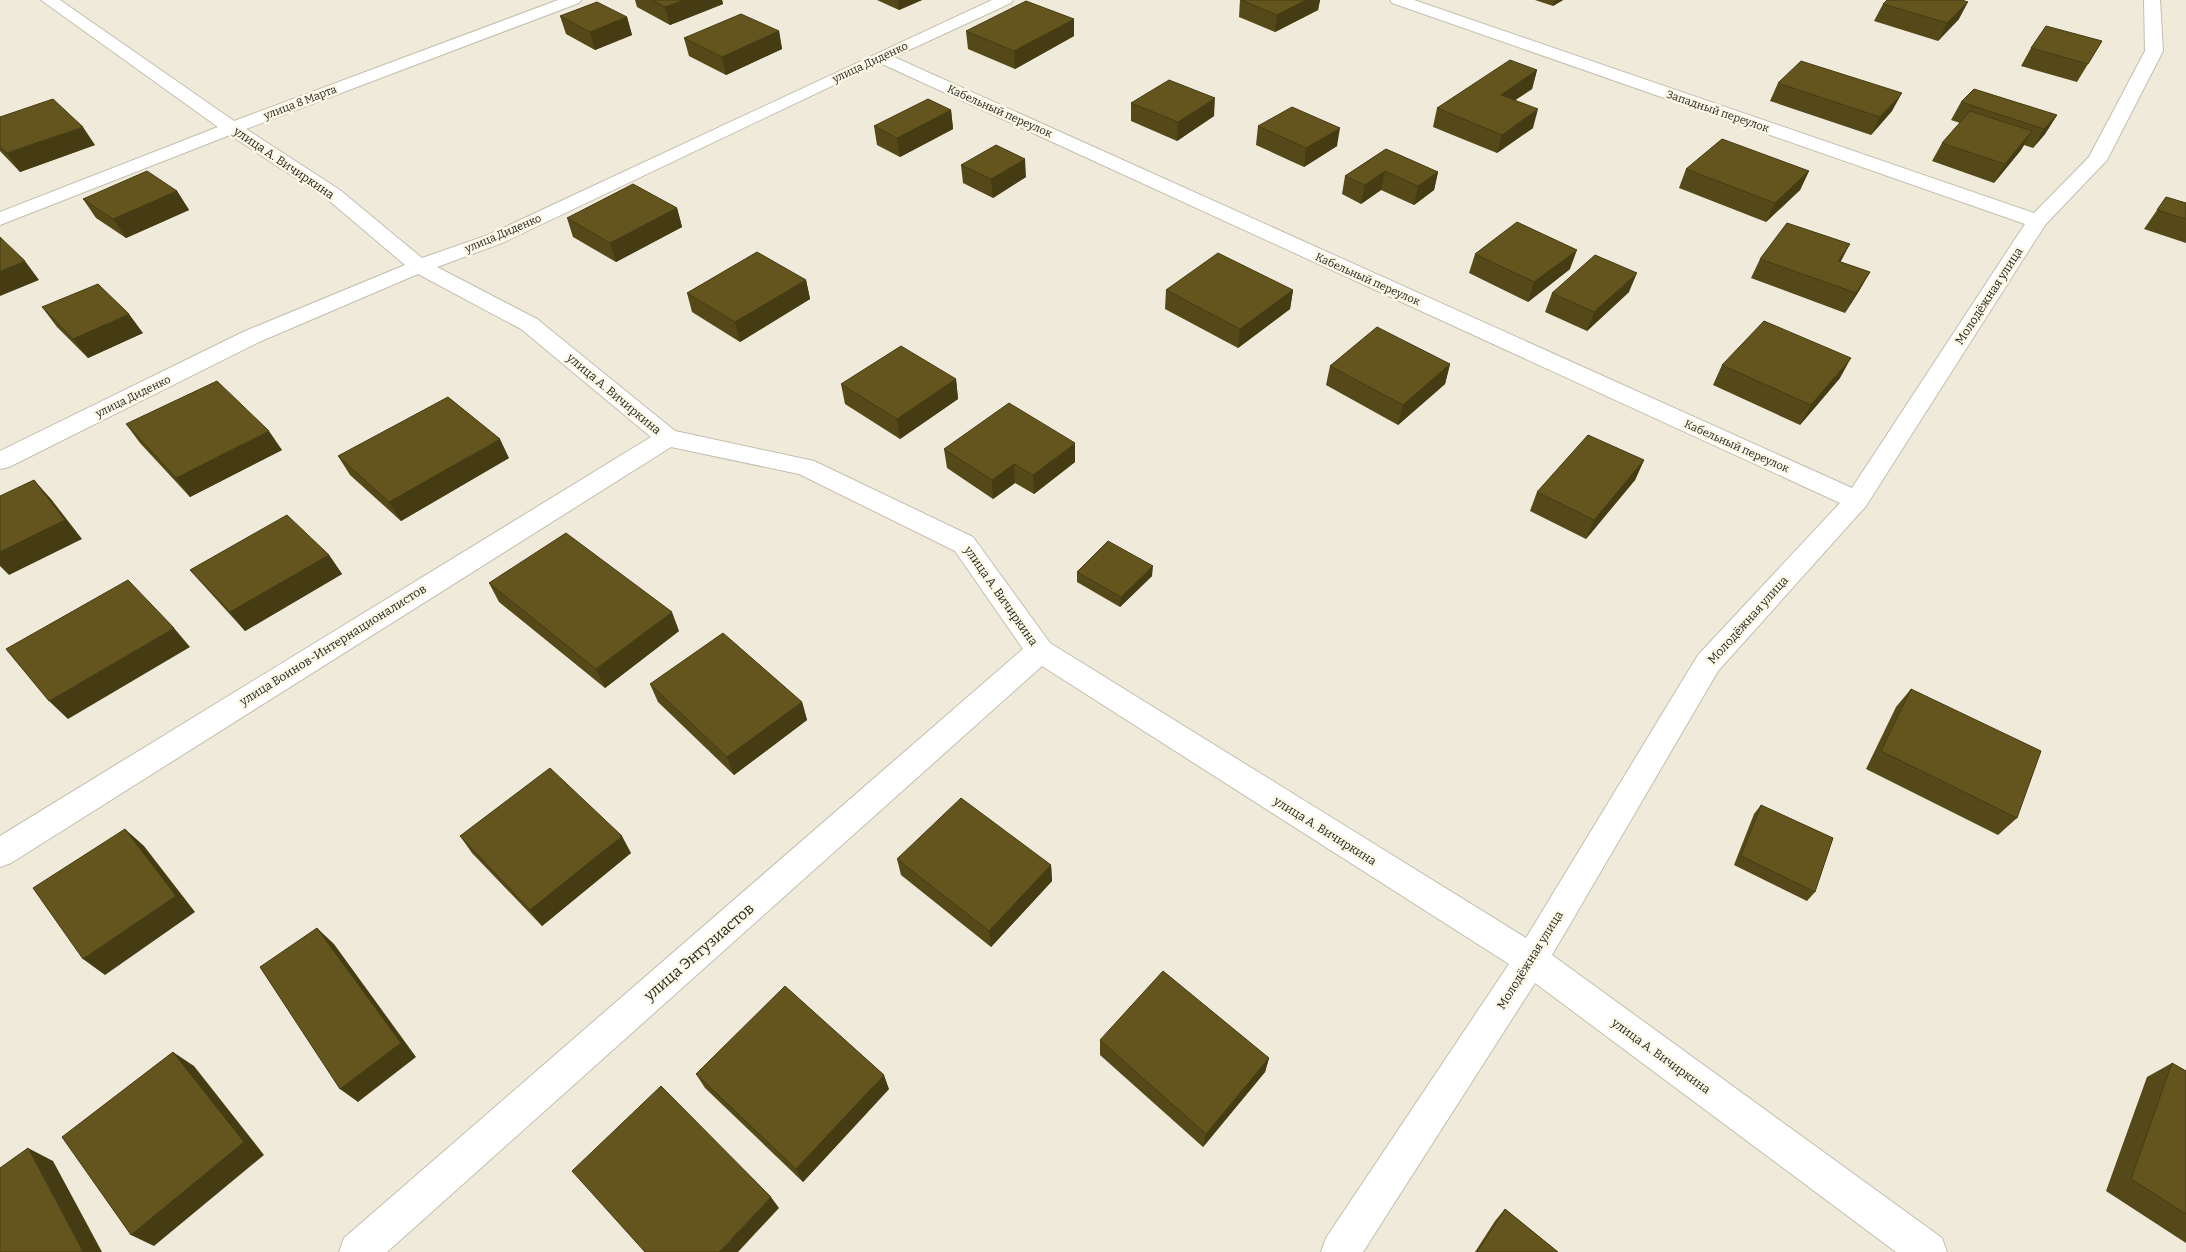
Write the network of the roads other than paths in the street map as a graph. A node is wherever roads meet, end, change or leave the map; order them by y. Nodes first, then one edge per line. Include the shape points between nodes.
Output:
1 (49, 0) edge
2 (573, 0) edge
3 (1005, 0) edge
4 (1398, 0) edge
5 (2152, 0) edge
6 (880, 56) junction
7 (232, 128) junction
8 (0, 219) edge
9 (2037, 221) junction
10 (419, 266) junction
11 (666, 438) junction
12 (0, 461) edge
13 (1857, 500) junction
14 (1040, 651) junction
15 (0, 852) edge
16 (1531, 960) junction
17 (358, 1252) edge
18 (1340, 1252) edge
19 (1928, 1252) edge

1 - 7 street, улица А. Вичиркина
2 - 7 street, улица 8 Марта
3 - 6 street, улица Диденко
4 - 9 street, Западный переулок
5 - 9 street, Молодёжная улица via 2154,51 2098,160
6 - 10 street, улица Диденко via 496,239
6 - 13 street, Кабельный переулок
7 - 8 street, улица 8 Марта
7 - 10 street, улица А. Вичиркина via 333,194
9 - 13 street, Молодёжная улица
10 - 11 street, улица А. Вичиркина via 529,324
10 - 12 street, улица Диденко via 251,337
11 - 14 street, улица А. Вичиркина via 805,467 964,544
11 - 15 street, улица Воинов-Интернационалистов
13 - 16 street, Молодёжная улица via 1708,663
14 - 16 street, улица А. Вичиркина
14 - 17 street, улица Энтузиастов
16 - 18 street, Молодёжная улица
16 - 19 street, улица А. Вичиркина

